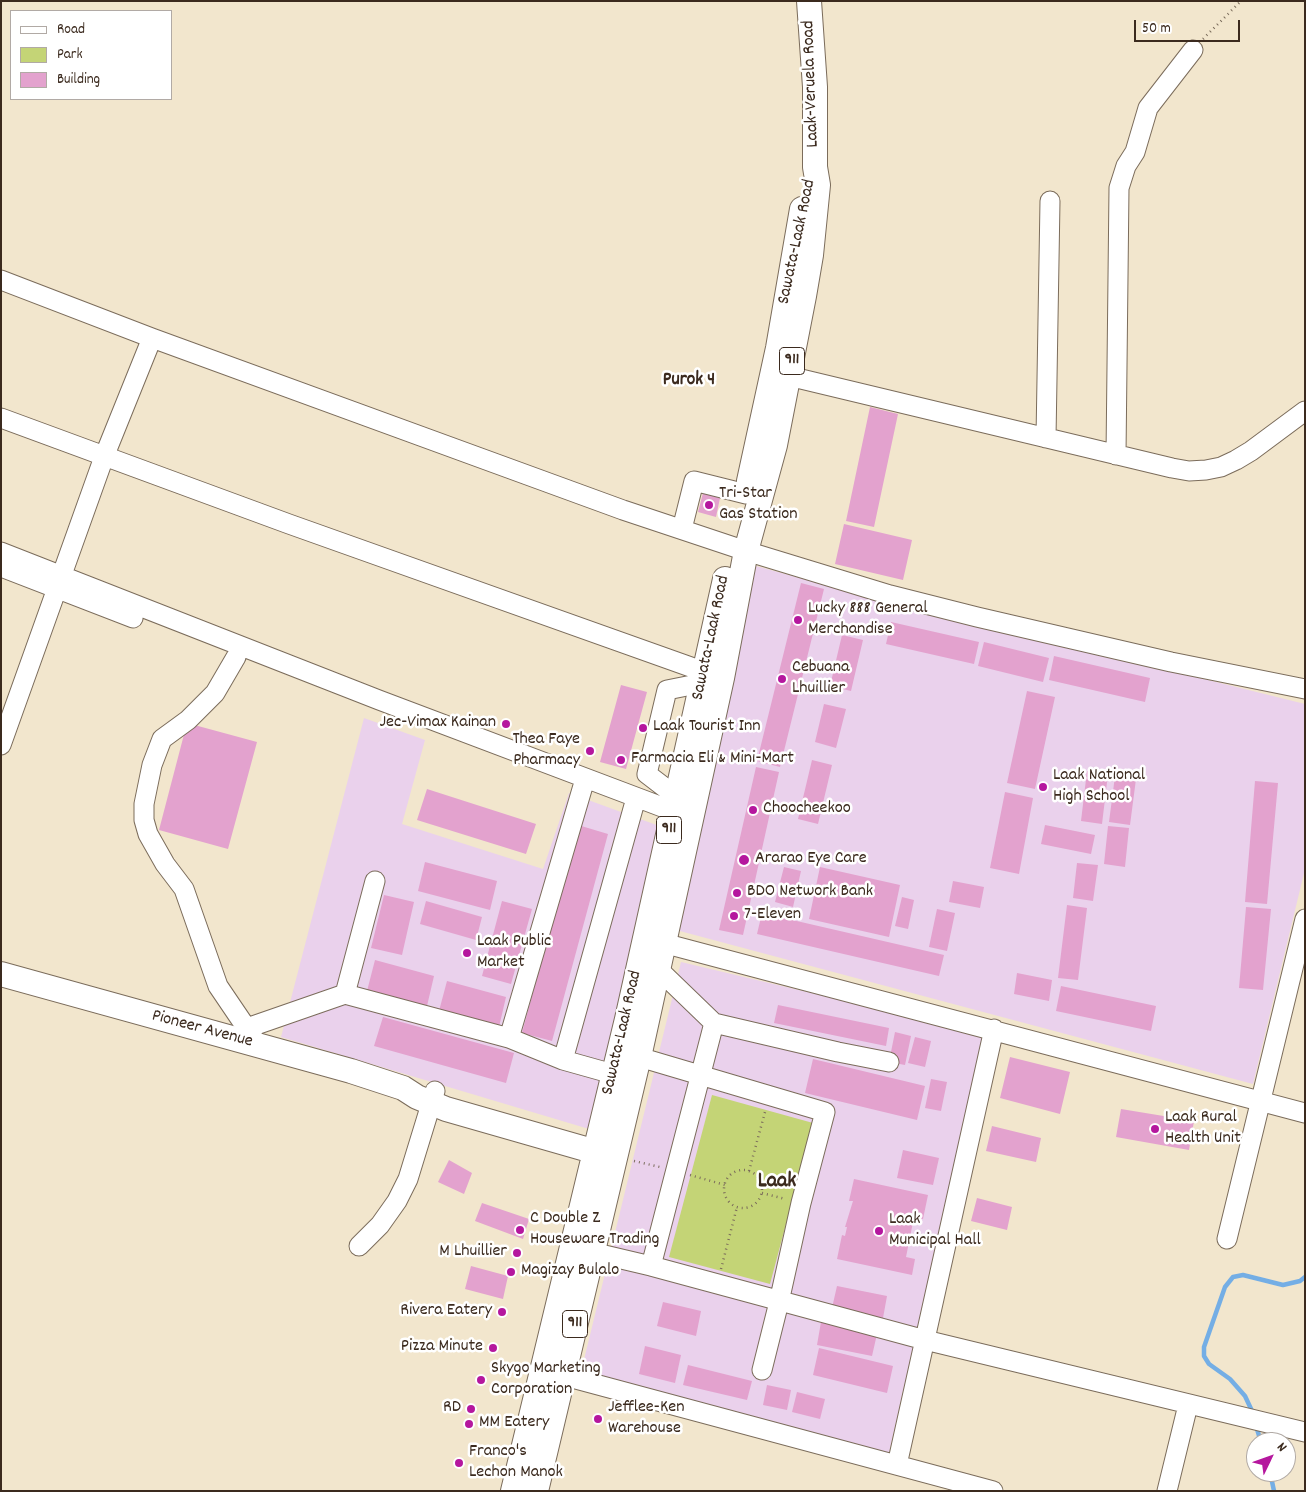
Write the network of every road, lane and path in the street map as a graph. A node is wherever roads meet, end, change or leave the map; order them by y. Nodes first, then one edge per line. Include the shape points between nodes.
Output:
1 (809, 1) edge
2 (1241, 1) edge
3 (1193, 50) joint
4 (815, 167) joint
5 (1050, 201) dead end
6 (1, 280) edge
7 (152, 338) junction
8 (781, 374) junction
9 (1305, 411) edge
10 (1, 418) edge
11 (1046, 438) junction
12 (1116, 455) junction
13 (104, 457) junction
14 (746, 494) junction
15 (682, 529) junction
16 (739, 549) junction
17 (1, 552) edge
18 (1, 567) edge
19 (60, 582) junction
20 (236, 657) junction
21 (710, 678) junction
22 (1305, 689) edge
23 (6, 717) edge
24 (1, 745) edge
25 (583, 784) junction
26 (634, 804) junction
27 (680, 816) junction
28 (375, 881) dead end
29 (1305, 919) edge
30 (663, 943) junction
31 (657, 968) junction
32 (1, 974) edge
33 (1298, 978) edge
34 (345, 994) junction
35 (714, 1022) junction
36 (994, 1029) junction
37 (252, 1037) junction
38 (509, 1038) junction
39 (638, 1057) junction
40 (562, 1060) junction
41 (889, 1062) dead end
42 (613, 1074) junction
43 (702, 1076) junction
44 (770, 1096) junction
45 (433, 1097) junction
46 (1259, 1100) junction
47 (1305, 1113) edge
48 (606, 1148) junction
49 (749, 1171) junction
50 (762, 1192) junction
51 (801, 1203) junction
52 (737, 1207) junction
53 (1226, 1239) dead end
54 (359, 1246) dead end
55 (582, 1249) junction
56 (651, 1266) junction
57 (717, 1285) junction
58 (779, 1302) junction
59 (925, 1340) junction
60 (762, 1370) dead end
61 (552, 1373) junction
62 (1188, 1405) junction
63 (1305, 1432) edge
64 (896, 1465) junction
65 (512, 1491) edge
66 (536, 1491) edge
67 (993, 1491) edge
68 (1167, 1491) edge

1 - 4 main road, Laak-Veruela Road / 911 via 815,87
2 - 3 path
3 - 12 street via 1148,108 1135,152 1126,166 1119,188
4 - 8 main road, Sawata-Laak Road / 911 via 817,193 811,255
5 - 11 street
6 - 7 street
7 - 13 street
7 - 15 street
8 - 11 street
8 - 14 main road, Sawata-Laak Road / 911
8 - 16 main road, Sawata-Laak Road / 911 via 775,445
9 - 12 street via 1251,451 1221,467 1189,470
10 - 13 street
11 - 12 street
13 - 19 street
13 - 21 street
14 - 15 street via 694,481
14 - 16 main road, Sawata-Laak Road / 911
15 - 16 street
16 - 21 main road, Sawata-Laak Road / 911
16 - 22 street via 986,620
17 - 19 street
18 - 19 street
19 - 20 street
19 - 23 street
19 - 25 street via 379,700
20 - 25 street
20 - 37 street via 215,693 188,720 162,739 152,765 144,820 165,864 184,889 213,976
21 - 27 main road, Sawata-Laak Road / 911
21 - 27 street via 667,690 648,774
23 - 24 street
25 - 26 street
25 - 38 street
26 - 27 street
26 - 40 street
27 - 30 main road, Sawata-Laak Road / 911
27 - 42 main road, Sawata-Laak Road / 911
28 - 34 street
29 - 33 street
30 - 31 main road, Sawata-Laak Road / 911
30 - 36 street
31 - 35 street
31 - 39 main road, Sawata-Laak Road / 911
32 - 37 main road, Pioneer Avenue
33 - 46 street
34 - 37 street
34 - 38 street
35 - 41 street
35 - 43 street
36 - 46 street
36 - 59 street
37 - 45 main road, Pioneer Avenue via 403,1088 416,1097
38 - 40 street
39 - 43 street
39 - 48 main road, Sawata-Laak Road / 911
40 - 42 street
42 - 48 main road, Sawata-Laak Road / 911
43 - 44 street
43 - 56 street
44 - 49 path
44 - 51 street via 825,1112
45 - 48 main road, Pioneer Avenue
45 - 54 street via 408,1179 380,1225
46 - 47 street
46 - 53 street
48 - 55 main road, Sawata-Laak Road / 911
49 - 50 path via 759,1178
49 - 52 path via 737,1171 724,1185 725,1196
50 - 51 path
50 - 52 path via 754,1205
51 - 58 street
52 - 57 path
55 - 56 street
55 - 61 main road, Sawata-Laak Road / 911
56 - 57 street
57 - 58 street
58 - 59 street
58 - 60 street
59 - 62 street
59 - 64 street
61 - 64 street
61 - 65 main road, Sawata-Laak Road / 911
61 - 66 main road, Sawata-Laak Road / 911
62 - 63 street
62 - 68 street
64 - 67 street

